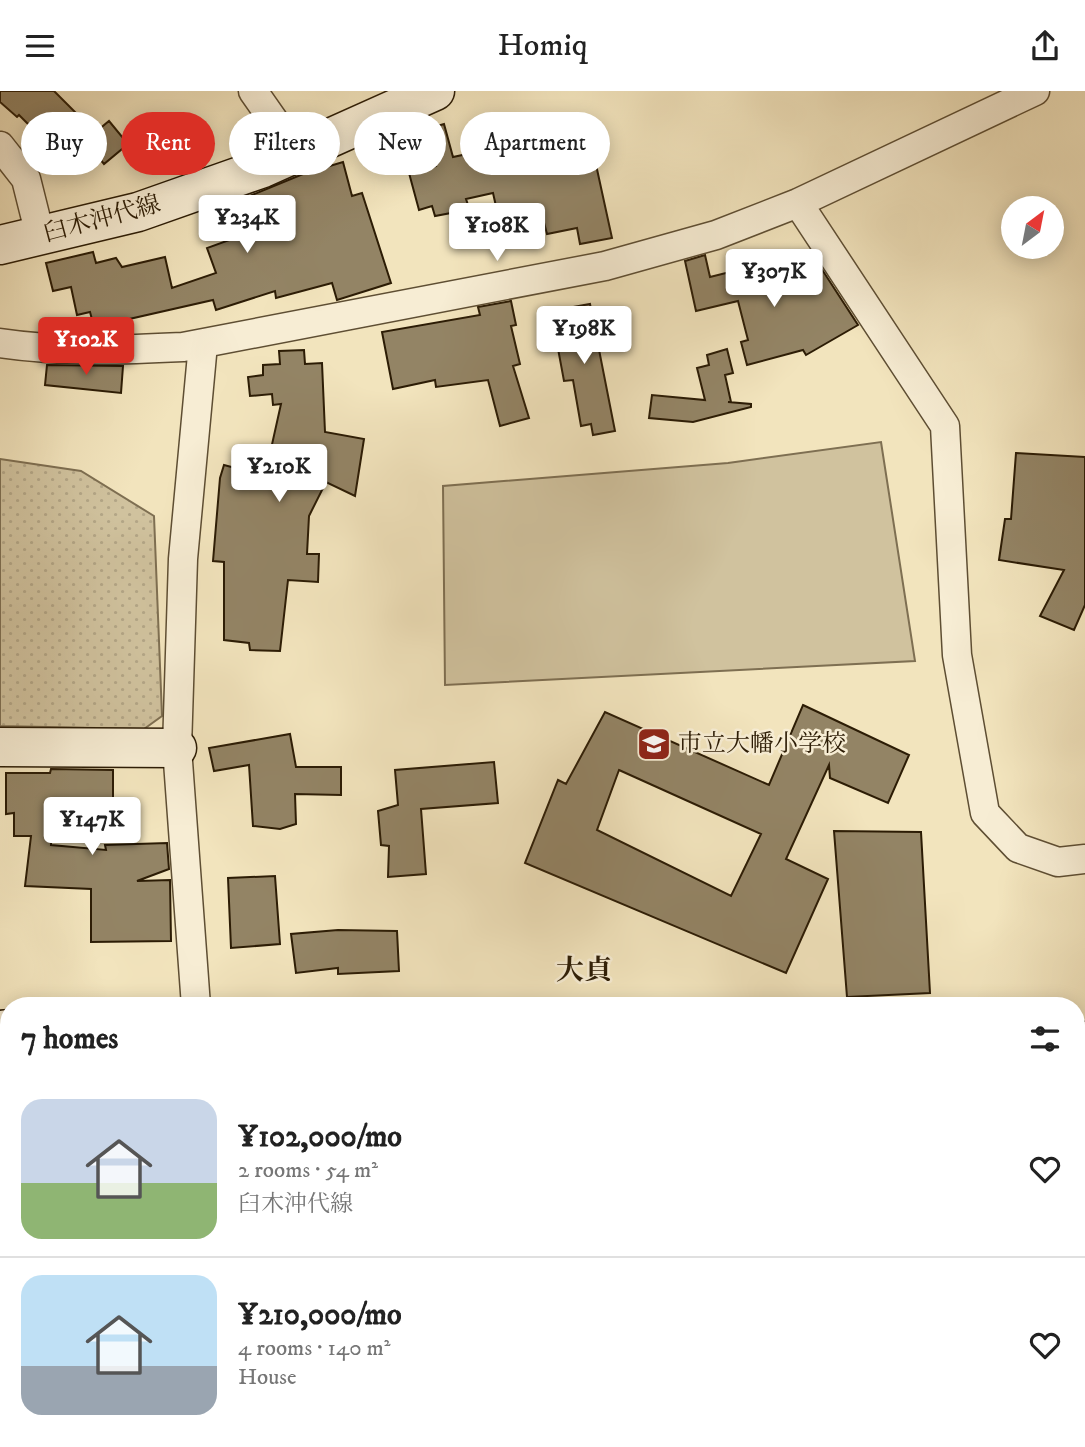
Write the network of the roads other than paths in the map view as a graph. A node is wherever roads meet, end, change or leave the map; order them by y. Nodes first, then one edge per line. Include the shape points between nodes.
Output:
1 (253, 91) edge
2 (435, 91) edge
3 (1035, 91) edge
4 (268, 112) edge
5 (340, 134) edge
6 (0, 146) edge
7 (238, 175) edge
8 (798, 203) junction
9 (40, 235) junction
10 (0, 245) edge
11 (0, 343) edge
12 (203, 344) junction
13 (0, 747) edge
14 (177, 748) junction
15 (1085, 859) edge
16 (195, 997) edge

1 - 4 street
2 - 5 main road, 臼木沖代線
3 - 8 street
6 - 9 street via 26,179
7 - 9 main road, 臼木沖代線 via 138,212
8 - 12 street via 716,235 605,266
8 - 15 street via 946,426 957,655 985,813 1018,848 1058,862
9 - 10 main road, 臼木沖代線
11 - 12 street via 127,350
12 - 14 street via 183,559
13 - 14 main road
14 - 16 street

